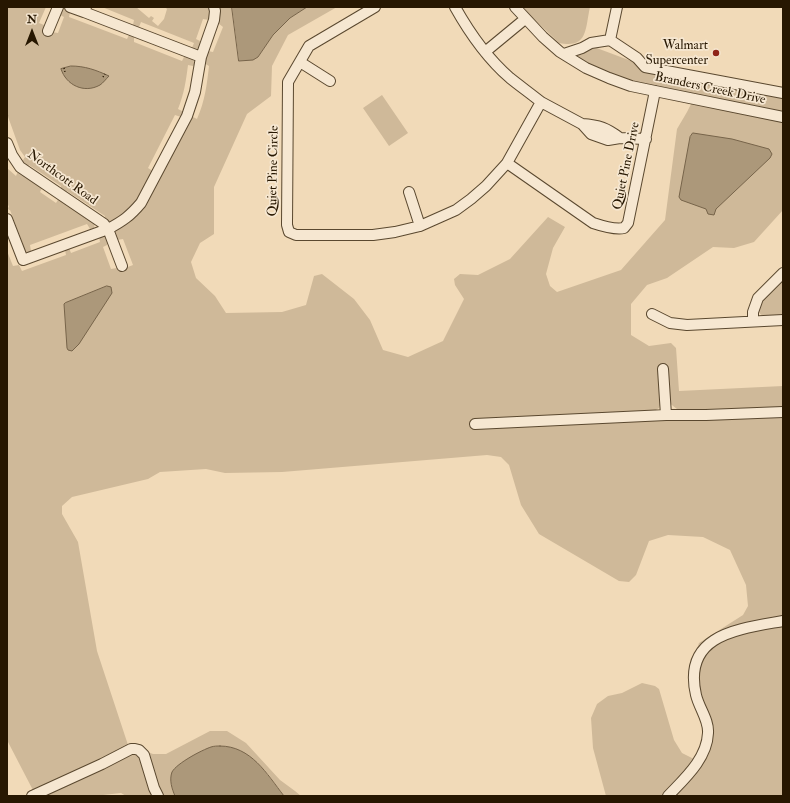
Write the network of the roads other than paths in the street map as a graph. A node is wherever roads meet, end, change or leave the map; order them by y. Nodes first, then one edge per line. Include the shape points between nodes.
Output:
1 (58, 7) edge
2 (70, 7) edge
3 (214, 7) edge
4 (375, 7) edge
5 (455, 7) edge
6 (515, 7) edge
7 (617, 7) edge
8 (85, 10) edge
9 (525, 19) junction
10 (48, 31) dead end
11 (610, 40) junction
12 (485, 52) junction
13 (564, 54) junction
14 (201, 57) junction
15 (300, 62) junction
16 (330, 81) dead end
17 (655, 91) junction
18 (783, 92) edge
19 (541, 102) junction
20 (783, 117) edge
21 (646, 139) junction
22 (7, 143) edge
23 (507, 163) junction
24 (409, 192) dead end
25 (7, 219) edge
26 (420, 226) junction
27 (108, 229) junction
28 (122, 266) dead end
29 (783, 273) edge
30 (652, 314) dead end
31 (783, 320) edge
32 (753, 321) junction
33 (663, 369) dead end
34 (783, 412) edge
35 (666, 415) junction
36 (475, 424) dead end
37 (783, 621) edge
38 (32, 796) edge
39 (158, 796) edge
40 (668, 796) edge

1 - 10 street
2 - 8 street
3 - 14 street via 214,20
4 - 15 street, Quiet Pine Circle via 309,46
5 - 12 street
6 - 9 street, Branders Creek Drive
7 - 11 street
8 - 14 street
9 - 12 street
9 - 13 street, Branders Creek Drive
11 - 13 street via 592,43
11 - 18 street via 645,67
12 - 19 street via 509,77
13 - 17 street, Branders Creek Drive via 609,78
14 - 27 street via 195,92 187,116 141,203 132,214
15 - 16 street
15 - 26 street, Quiet Pine Circle via 288,82 287,225 290,232 296,235 373,235
17 - 20 street, Branders Creek Drive
17 - 21 street, Quiet Pine Drive
19 - 21 street via 582,124 591,134 608,140
19 - 23 street, Quiet Pine Circle
21 - 23 street, Quiet Pine Drive via 628,223 621,229 593,223
22 - 27 street, Northcott Road via 20,166 102,222
23 - 26 street, Quiet Pine Circle via 486,186 456,210
24 - 26 street
25 - 27 street via 23,260
27 - 28 street
29 - 32 street via 758,298
30 - 32 street via 670,323 688,325
31 - 32 street
33 - 35 street
34 - 35 street
35 - 36 street
37 - 40 street via 735,630 713,641 704,649 697,662 694,684 706,719 706,745 698,762
38 - 39 street via 131,749 139,750 144,755

